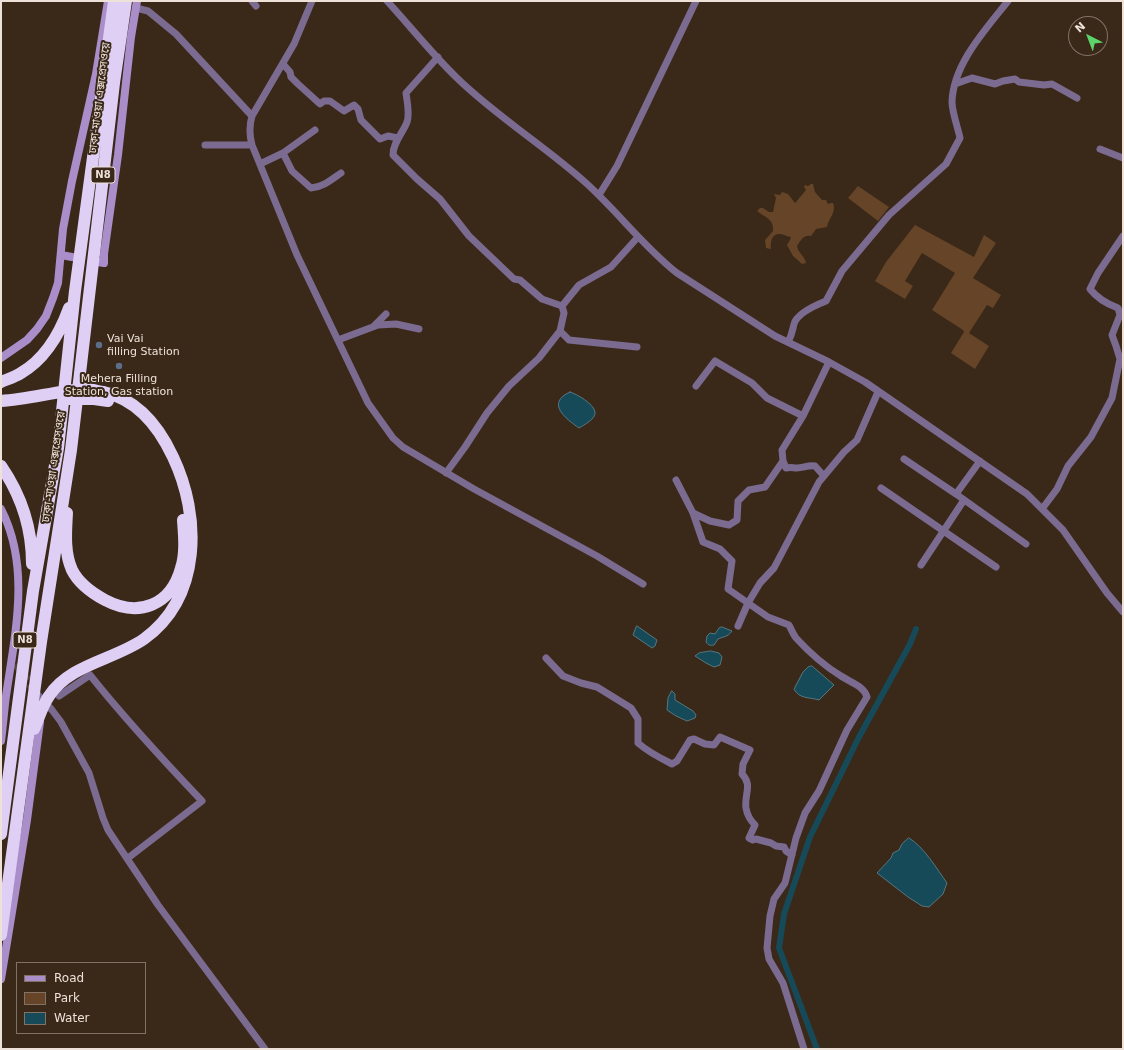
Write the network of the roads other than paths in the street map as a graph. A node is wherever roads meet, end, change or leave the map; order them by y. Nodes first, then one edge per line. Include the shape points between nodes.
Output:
1 (108, 1) edge
2 (114, 1) edge
3 (312, 1) edge
4 (387, 1) edge
5 (696, 1) edge
6 (1008, 1) edge
7 (133, 3) edge
8 (438, 57) junction
9 (283, 64) junction
10 (955, 84) junction
11 (1077, 98) dead end
12 (252, 116) junction
13 (315, 130) dead end
14 (398, 138) junction
15 (204, 145) dead end
16 (252, 145) junction
17 (1100, 149) dead end
18 (283, 153) junction
19 (1123, 158) edge
20 (260, 164) junction
21 (341, 173) dead end
22 (599, 195) junction
23 (1123, 236) edge
24 (638, 237) junction
25 (61, 255) junction
26 (72, 257) dead end
27 (98, 262) dead end
28 (75, 291) junction
29 (562, 306) junction
30 (386, 314) dead end
31 (372, 327) junction
32 (419, 330) dead end
33 (560, 331) junction
34 (338, 340) junction
35 (788, 342) junction
36 (637, 347) dead end
37 (1, 358) edge
38 (1121, 359) edge
39 (829, 362) junction
40 (1, 382) edge
41 (696, 386) dead end
42 (878, 392) junction
43 (1, 401) edge
44 (1, 408) edge
45 (803, 416) junction
46 (904, 459) dead end
47 (783, 461) junction
48 (980, 461) junction
49 (1, 466) edge
50 (446, 472) junction
51 (824, 476) junction
52 (676, 480) dead end
53 (66, 482) junction
54 (881, 488) dead end
55 (956, 494) junction
56 (964, 500) junction
57 (1, 509) edge
58 (1042, 509) junction
59 (693, 513) junction
60 (944, 531) junction
61 (1026, 544) dead end
62 (921, 565) dead end
63 (996, 567) dead end
64 (643, 584) dead end
65 (33, 591) junction
66 (748, 603) junction
67 (1123, 612) edge
68 (738, 626) dead end
69 (546, 658) dead end
70 (38, 695) joint
71 (59, 696) dead end
72 (1, 741) edge
73 (27, 749) junction
74 (1, 834) edge
75 (792, 855) junction
76 (128, 858) junction
77 (1, 935) edge
78 (1, 979) edge
79 (265, 1049) edge
80 (804, 1049) edge

1 - 25 main road via 96,74 63,229
2 - 28 highway, ঢাকা-মাওয়া এক্সপ্রেসওয়ে / N8
3 - 9 street
4 - 8 street
5 - 22 street via 617,166
6 - 10 street via 973,45
7 - 12 street via 148,11 176,34
7 - 27 main road via 104,264
7 - 53 highway, ঢাকা-মাওয়া এক্সপ্রেসওয়ে / N8 via 114,83
8 - 14 street via 406,93 407,121
8 - 22 street via 482,101
9 - 12 street
9 - 14 street via 291,77 320,104 330,101 344,111 354,105 361,120 380,139 388,136
10 - 11 street via 972,78 995,84 1015,79 1019,82 1052,84
10 - 35 street via 952,103 960,138 946,164 889,215 842,271 826,301 809,308 794,323
12 - 16 street via 249,125
13 - 18 street
14 - 29 street via 393,154 440,199 469,236 514,279 520,280 542,299
15 - 16 street
16 - 20 street
17 - 19 street
18 - 20 street
18 - 21 street via 292,171 311,188 318,187
20 - 34 street via 297,254
22 - 24 street
23 - 38 street via 1090,288 1097,297 1118,308 1120,315 1112,335
24 - 29 street via 611,267 579,285
24 - 35 street via 677,273
25 - 26 main road
25 - 37 main road via 58,283 46,316 27,340
28 - 40 highway via 64,320 44,354 22,373
28 - 65 highway, ঢাকা-মাওয়া এক্সপ্রেসওয়ে / N8 via 58,448
29 - 33 street via 564,313
30 - 31 street
31 - 32 street via 396,324
31 - 34 street
33 - 36 street via 569,340
33 - 50 street via 539,358 509,386 487,413
34 - 50 street via 368,403 393,438 403,447
35 - 39 street
38 - 58 street via 1112,398 1091,437 1068,466 1057,489
39 - 42 street via 850,372
39 - 45 street
41 - 45 street via 715,361 752,383 767,398
42 - 48 street
42 - 51 street via 856,440
43 - 73 highway via 86,389 113,394 128,401 143,413 167,443 184,482 190,507 190,563 184,587 174,607 143,639 87,666 55,688 43,706
44 - 53 highway via 94,398 125,408 154,436 163,449 177,489 182,510 184,549 182,566 175,586 162,600 139,608 127,607 110,602 81,583 72,570 66,553
45 - 47 street via 782,450
46 - 55 street
47 - 51 street via 786,468 816,466
47 - 59 street via 765,487 749,490 738,501 737,520 729,525 710,521
48 - 55 street
48 - 58 street via 1027,494
49 - 65 highway via 19,499 31,538
50 - 64 street
51 - 66 street via 774,568 760,583
52 - 59 street
53 - 73 highway, ঢাকা-মাওয়া এক্সপ্রেসওয়ে / N8 via 50,575
54 - 60 street
55 - 56 street
56 - 60 street
56 - 61 street
57 - 72 main road via 11,534 19,576 14,660 6,696
58 - 67 street via 1063,530
59 - 66 street via 703,542 720,549 732,562 728,589
60 - 62 street
60 - 63 street
65 - 74 highway, ঢাকা-মাওয়া এক্সপ্রেসওয়ে / N8
66 - 68 street
66 - 75 street via 768,617 789,625 795,637 809,651 860,687 867,697 847,730 819,791 805,813
69 - 75 street via 563,676 597,686 631,708 638,719 638,742 672,764 678,761 690,740 694,739 714,745 720,737 750,750 743,764 742,774 748,785 746,809 755,825 749,838 784,847
70 - 76 street via 61,722 89,773 108,830
70 - 78 main road via 40,723
71 - 76 street via 90,675 149,746 202,801
73 - 77 highway, ঢাকা-মাওয়া এক্সপ্রেসওয়ে / N8
75 - 80 street via 784,883 774,899 767,948 783,983
76 - 79 street via 158,905

